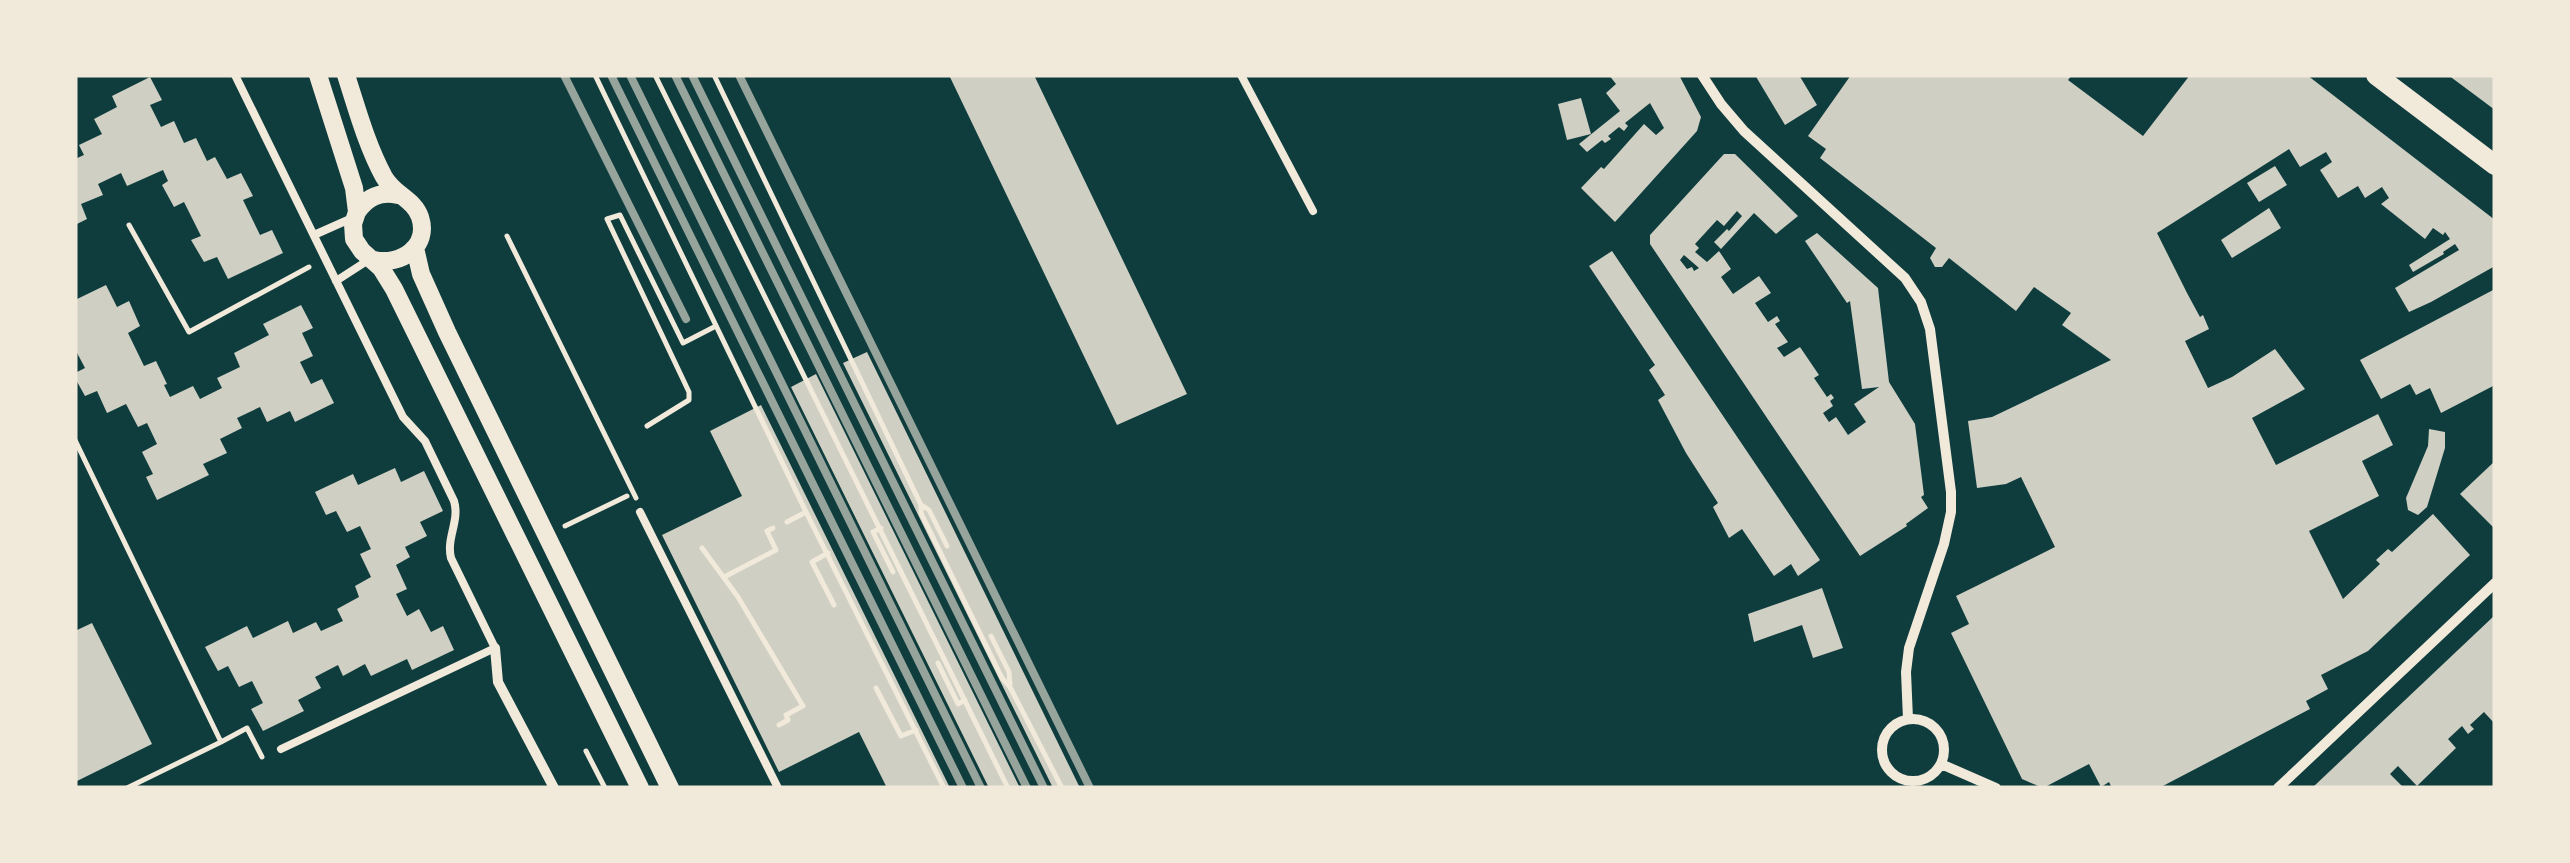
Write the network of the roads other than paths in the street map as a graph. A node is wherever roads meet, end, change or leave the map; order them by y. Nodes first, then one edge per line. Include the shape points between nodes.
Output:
1 (235, 75) edge
2 (318, 75) edge
3 (346, 75) edge
4 (1241, 75) edge
5 (1702, 75) edge
6 (2376, 75) edge
7 (2495, 165) edge
8 (398, 195) junction
9 (1313, 211) dead end
10 (356, 215) junction
11 (314, 236) junction
12 (414, 248) junction
13 (372, 259) junction
14 (336, 282) junction
15 (640, 512) dead end
16 (2495, 583) edge
17 (494, 648) junction
18 (1908, 719) junction
19 (281, 750) dead end
20 (1941, 764) junction
21 (1896, 783) edge
22 (554, 788) edge
23 (640, 788) edge
24 (670, 788) edge
25 (778, 788) edge
26 (1996, 788) edge
27 (2278, 788) edge

1 - 11 lane
2 - 10 street
3 - 8 street via 376,158
4 - 9 lane
5 - 18 street via 1744,131 1905,278 1926,314 1951,512 1909,648
6 - 7 main road
8 - 10 street via 374,196
8 - 12 street via 419,216
10 - 11 lane
10 - 13 street via 354,239
11 - 14 lane
12 - 13 street via 394,262
12 - 24 street via 447,332
13 - 14 lane
13 - 23 street via 416,331
14 - 17 lane via 403,417 424,441 454,500 451,558
15 - 25 lane
16 - 27 street
17 - 19 lane
17 - 22 street via 498,682
18 - 20 street via 1938,731
18 - 21 street via 1882,742
20 - 21 street via 1925,779
20 - 26 street

